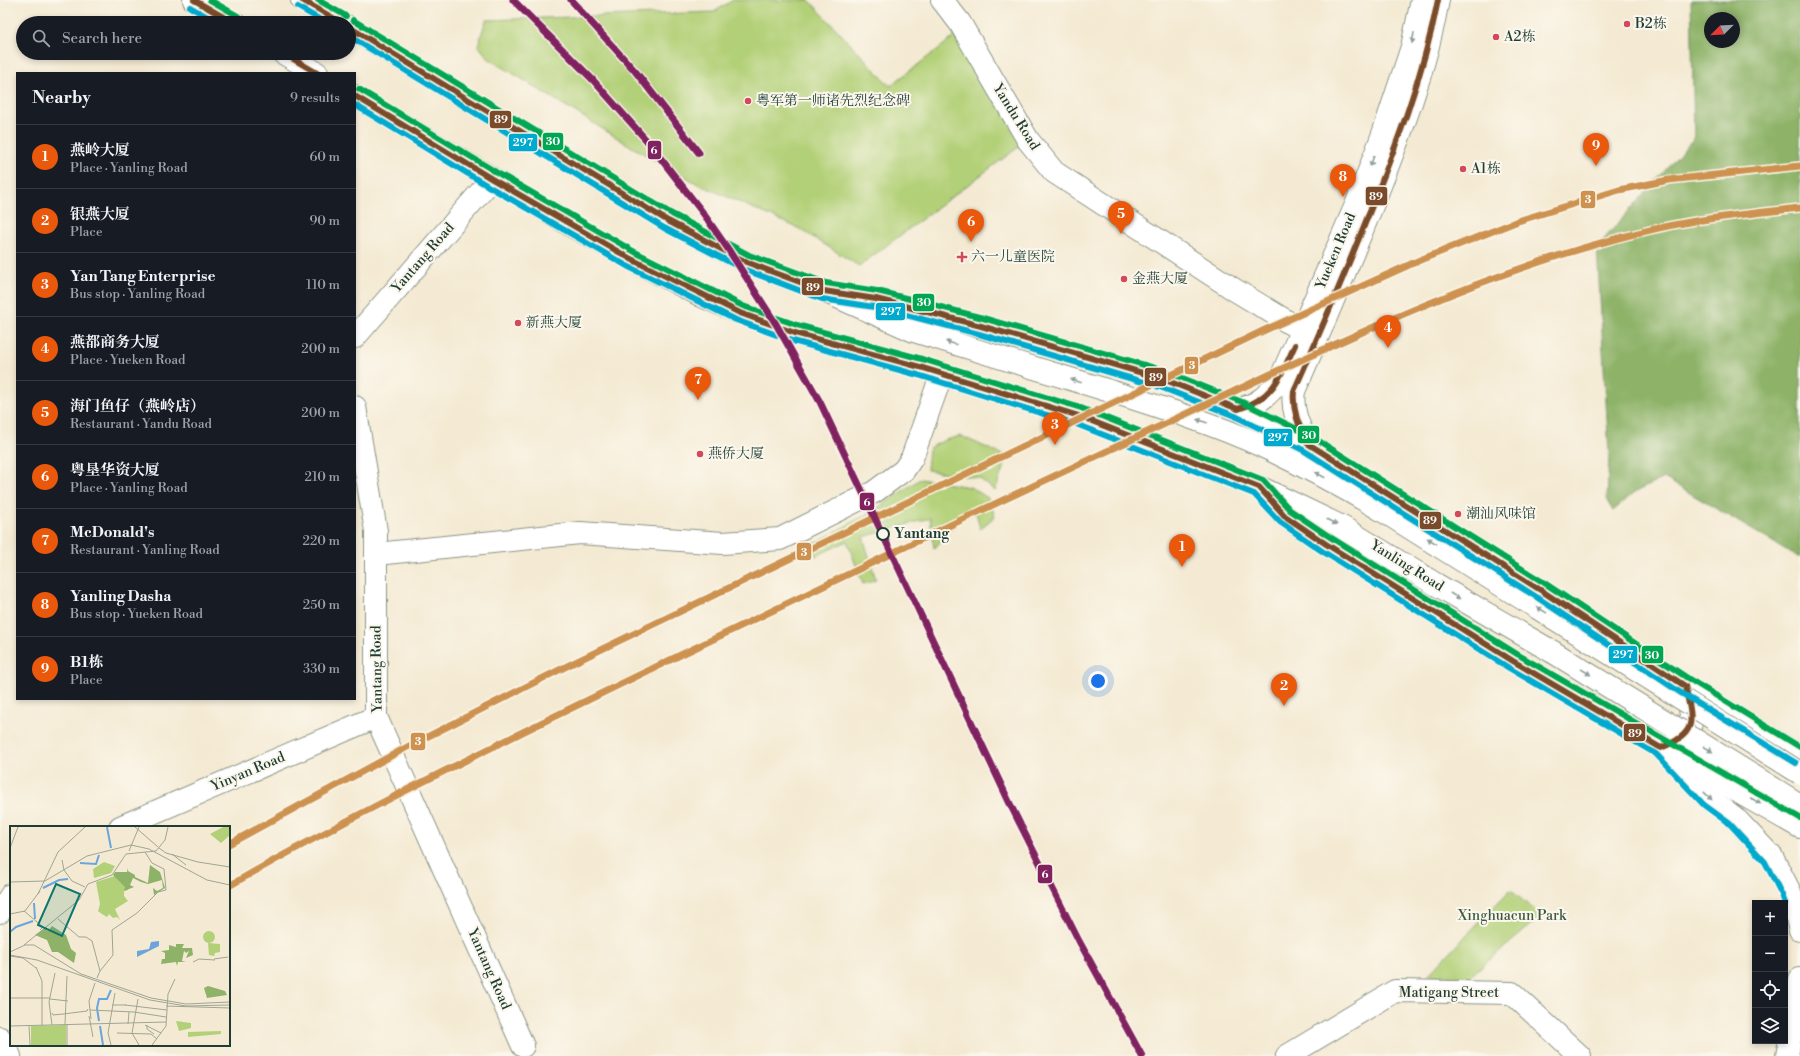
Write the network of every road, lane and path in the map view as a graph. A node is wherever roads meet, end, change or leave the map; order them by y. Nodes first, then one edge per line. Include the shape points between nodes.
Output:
1 (194, 0) edge
2 (302, 0) edge
3 (942, 0) edge
4 (1422, 0) edge
5 (1438, 0) edge
6 (222, 16) edge
7 (330, 16) edge
8 (356, 31) edge
9 (295, 60) edge
10 (315, 72) edge
11 (356, 97) edge
12 (492, 179) junction
13 (824, 291) junction
14 (1309, 335) junction
15 (356, 336) edge
16 (942, 373) junction
17 (1238, 409) junction
18 (356, 413) edge
19 (1307, 443) junction
20 (1258, 487) junction
21 (376, 554) junction
22 (1685, 686) junction
23 (376, 717) junction
24 (1661, 748) junction
25 (1800, 756) edge
26 (1800, 773) edge
27 (1800, 805) edge
28 (122, 826) edge
29 (1800, 827) edge
30 (1800, 930) edge
31 (1800, 979) edge
32 (0, 1038) edge
33 (523, 1046) dead end
34 (10, 1056) edge
35 (1287, 1056) edge
36 (1580, 1056) edge
37 (1787, 1056) edge

1 - 6 main road
2 - 7 main road
3 - 14 main road, Yandu Road via 960,23 1028,140 1054,172
4 -> 14 main road, Yueken Road via 1412,47 1383,134
5 - 14 main road, Yueken Road via 1434,27 1391,159
8 - 13 main road via 668,221 746,262
9 - 10 main road
11 - 12 main road, Yanling Road
12 - 15 main road, Yantang Road
12 - 16 main road, Yanling Road via 631,259 740,313 795,333
13 - 17 main road via 876,299 981,326 1163,379
26 -> 13 main road, bridge via 1421,534 1341,486 1268,449 1225,430 1113,392 914,331
14 - 17 main road, Yueken Road via 1266,396 1258,402
14 - 19 main road, Yueken Road via 1293,400 1298,424
16 - 20 main road, Yanling Road via 1079,416
16 - 21 main road via 912,458 904,470 874,492 780,539 723,543 580,533
17 - 19 main road
18 - 21 main road, Yantang Road via 376,531
19 - 22 main road via 1549,596
20 - 24 main road, Yanling Road via 1285,516 1326,544 1513,661
20 -> 27 main road, Yanling Road, bridge via 1342,527 1552,652
21 - 23 main road, Yantang Road
22 - 24 main road via 1691,710 1690,729 1678,741
22 - 25 main road
23 - 28 main road, Yinyan Road
23 - 33 main road, Yantang Road
24 -> 29 main road, Yanling Road
24 -> 30 main road via 1710,799 1735,818 1772,857 1790,892
31 - 37 main road
32 - 34 main road
35 - 36 main road, Matigang Street via 1395,991 1512,994

